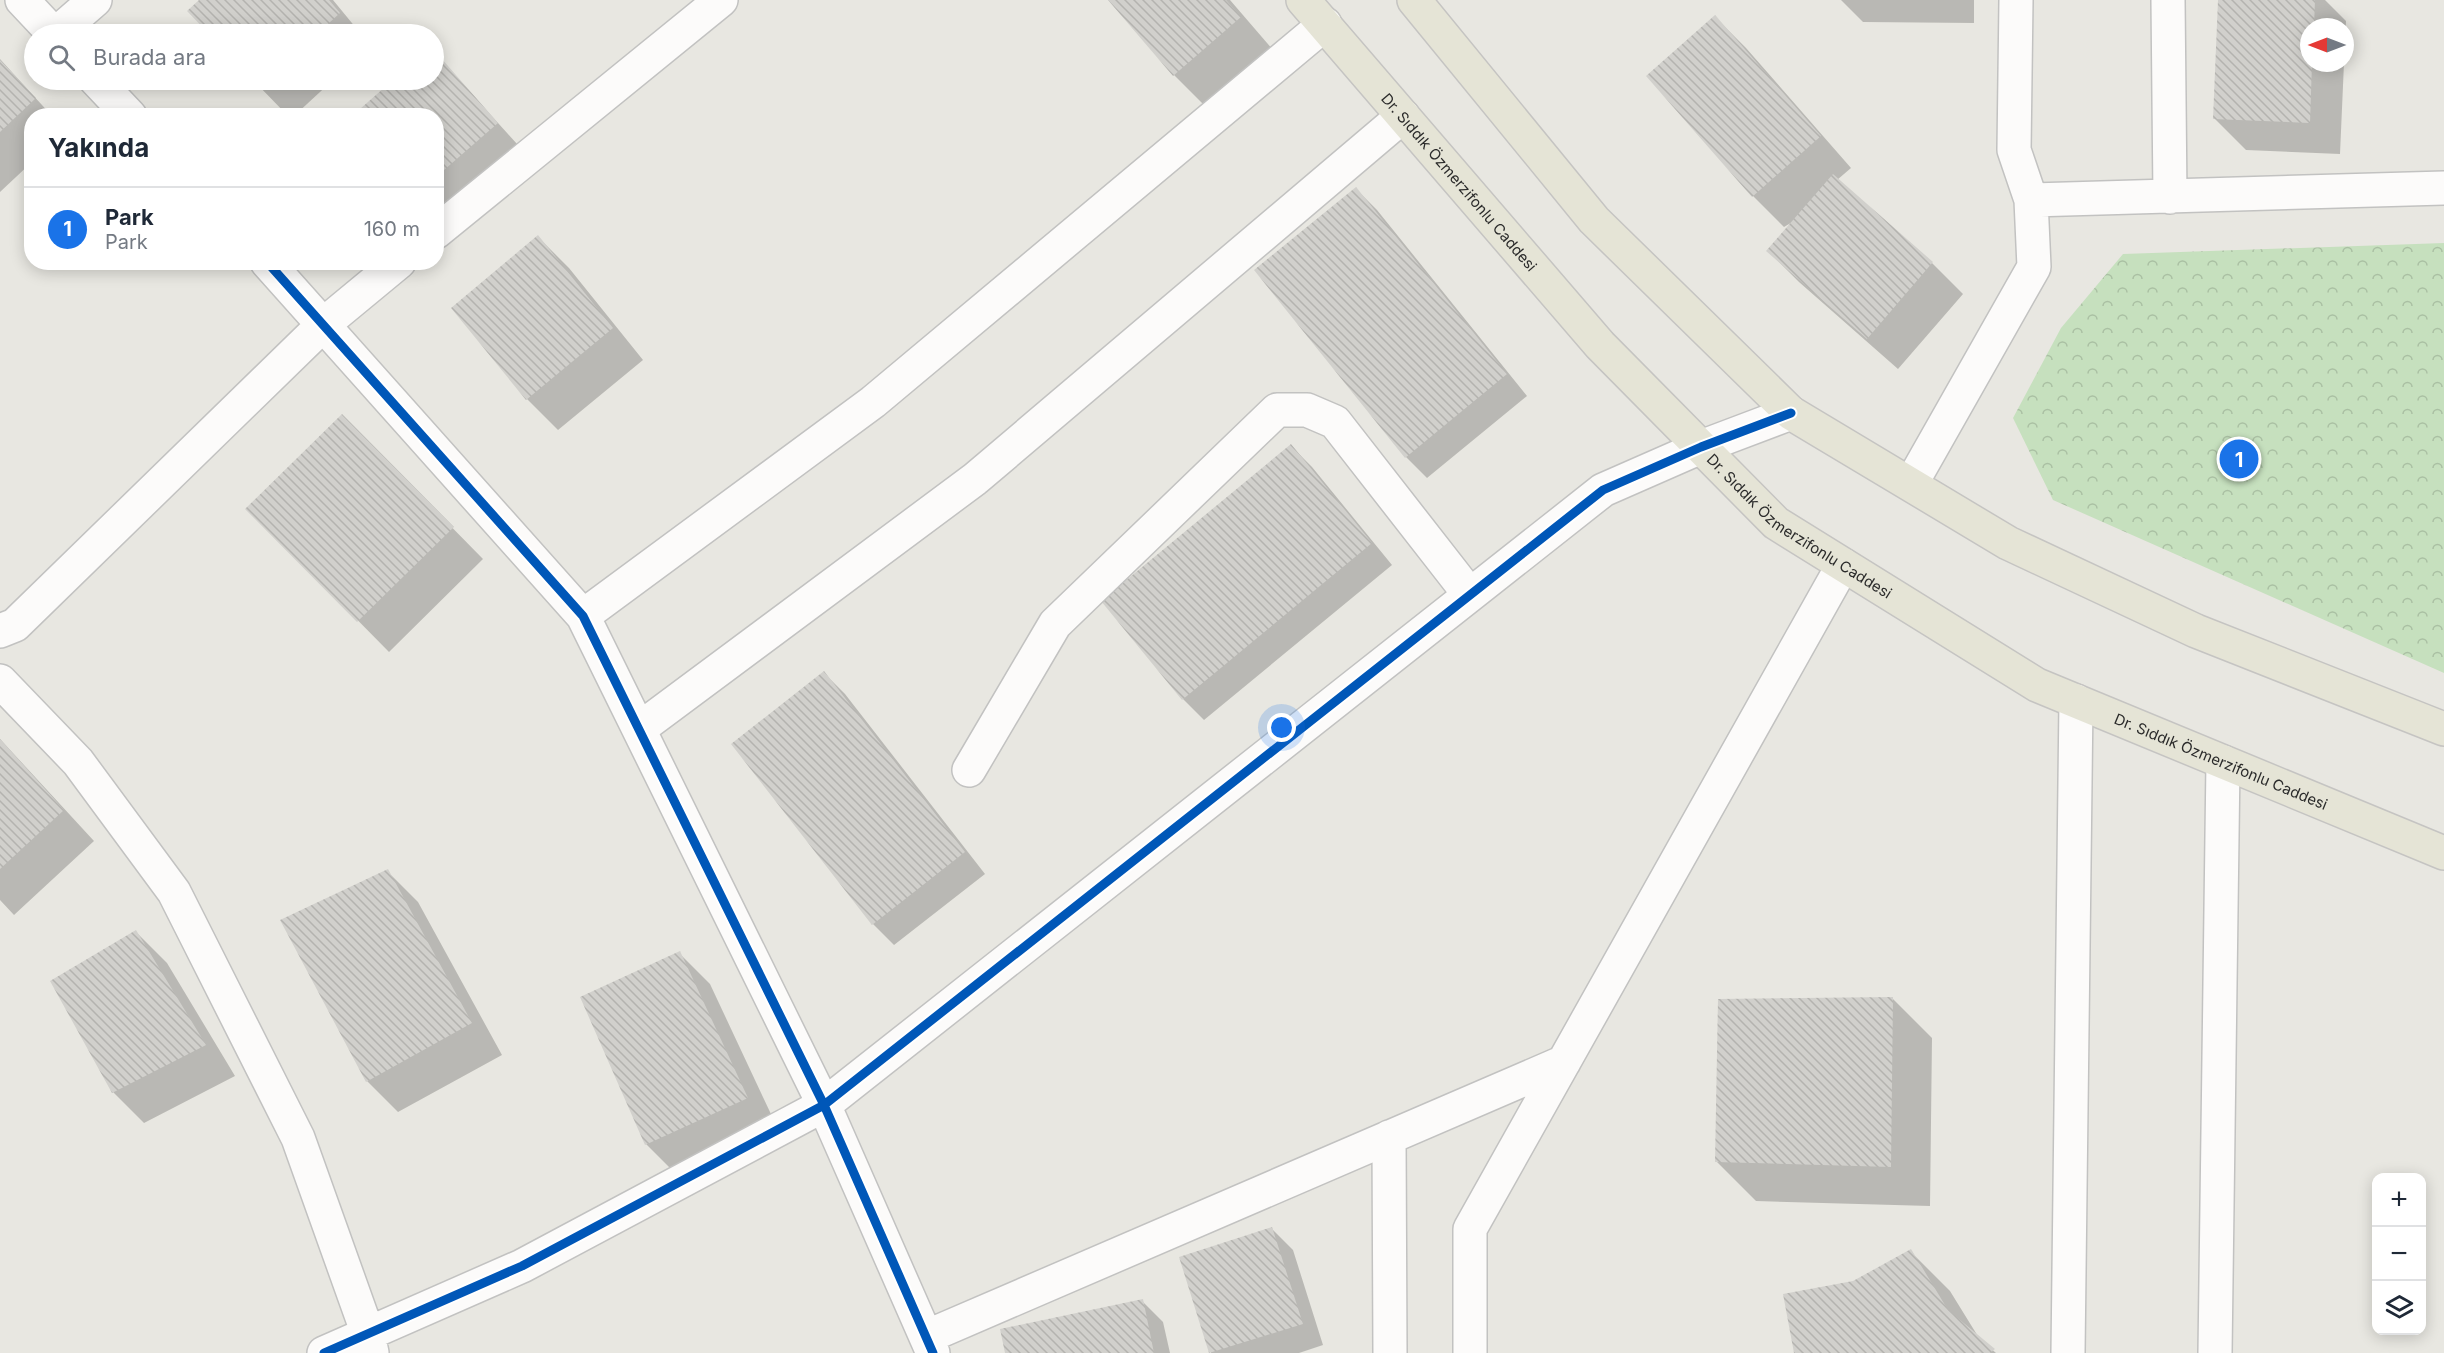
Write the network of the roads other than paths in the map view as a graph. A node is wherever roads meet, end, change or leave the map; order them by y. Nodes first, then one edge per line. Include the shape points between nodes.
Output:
1 (22, 0) edge
2 (95, 0) edge
3 (721, 0) edge
4 (1304, 0) edge
5 (1414, 0) edge
6 (2016, 0) edge
7 (2168, 0) edge
8 (45, 24) edge
9 (67, 24) edge
10 (1325, 24) junction
11 (105, 90) edge
12 (122, 108) edge
13 (1403, 116) junction
14 (2444, 188) edge
15 (2170, 196) junction
16 (2031, 200) junction
17 (444, 225) edge
18 (274, 270) edge
19 (389, 270) edge
20 (324, 324) junction
21 (1791, 412) junction
22 (1701, 447) junction
23 (1911, 484) junction
24 (1843, 565) junction
25 (1470, 595) junction
26 (583, 616) junction
27 (0, 631) edge
28 (0, 681) edge
29 (2076, 701) junction
30 (639, 729) junction
31 (2444, 729) edge
32 (2223, 762) junction
33 (969, 770) dead end
34 (2444, 853) edge
35 (1564, 1062) junction
36 (824, 1106) junction
37 (1389, 1137) junction
38 (370, 1343) edge
39 (930, 1345) edge
40 (324, 1353) edge
41 (1390, 1353) edge
42 (1470, 1353) edge
43 (2068, 1353) edge
44 (2215, 1353) edge

1 - 8 street
2 - 9 street
3 - 17 street
4 - 10 main road, Dr. Sıddık Özmerzifonlu Caddesi
5 - 21 main road via 1594,220
6 - 16 street via 2014,150
7 - 15 street
10 - 13 main road, Dr. Sıddık Özmerzifonlu Caddesi
10 - 26 street via 873,402
11 - 12 street
13 - 22 main road, Dr. Sıddık Özmerzifonlu Caddesi via 1600,345
13 - 30 street via 975,479
14 - 15 street
15 - 16 street
16 - 23 street via 2034,267
18 - 20 street
19 - 20 street
20 - 26 street
20 - 27 street via 15,625
21 - 22 street
21 - 23 main road
22 - 24 main road, Dr. Sıddık Özmerzifonlu Caddesi via 1776,523
22 - 25 street via 1603,490
23 - 31 main road via 2008,543 2196,631
24 - 29 main road, Dr. Sıddık Özmerzifonlu Caddesi via 2037,685
24 - 35 street
25 - 33 street via 1335,422 1307,410 1277,410 1055,624
25 - 36 street
26 - 30 street
28 - 38 street via 78,762 174,892 298,1137
29 - 32 main road, Dr. Sıddık Özmerzifonlu Caddesi
29 - 43 street
30 - 36 street
32 - 34 main road, Dr. Sıddık Özmerzifonlu Caddesi
32 - 44 street
35 - 37 street
35 - 42 street via 1470,1229
36 - 38 street
36 - 39 street
37 - 39 street
37 - 41 street
38 - 40 street

